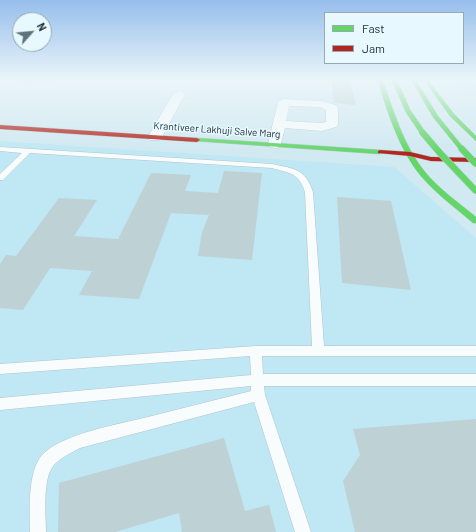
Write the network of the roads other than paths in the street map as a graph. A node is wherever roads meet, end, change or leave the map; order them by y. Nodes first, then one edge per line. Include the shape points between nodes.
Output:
1 (174, 104) edge
2 (389, 104) edge
3 (405, 104) edge
4 (428, 104) edge
5 (444, 104) edge
6 (279, 124) dead end
7 (0, 127) edge
8 (0, 136) edge
9 (155, 137) junction
10 (476, 139) edge
11 (59, 140) dead end
12 (275, 144) junction
13 (0, 149) edge
14 (200, 150) dead end
15 (28, 151) junction
16 (410, 154) junction
17 (431, 160) junction
18 (476, 160) edge
19 (415, 163) junction
20 (476, 164) edge
21 (0, 178) edge
22 (476, 191) edge
23 (476, 221) edge
24 (256, 351) junction
25 (476, 351) edge
26 (318, 352) junction
27 (0, 369) edge
28 (257, 380) junction
29 (476, 380) edge
30 (258, 395) junction
31 (0, 404) edge
32 (38, 532) edge
33 (303, 532) edge

1 - 9 street
2 - 16 main road
3 - 22 main road, bridge via 430,141
4 - 20 main road, bridge
5 - 10 main road
6 - 12 street
7 - 9 main road, Krantiveer Lakhuji Salve Marg
8 - 11 main road
9 - 12 main road, Krantiveer Lakhuji Salve Marg
12 - 16 main road, Krantiveer Lakhuji Salve Marg
13 - 15 lane
14 - 19 main road, Krantiveer Lakhuji Salve Marg
15 - 21 lane
15 - 26 lane via 272,166 295,172 305,180 309,192
16 - 17 main road, Krantiveer Lakhuji Salve Marg
16 - 19 main road
17 - 18 main road, Krantiveer Lakhuji Salve Marg
17 - 19 main road, Krantiveer Lakhuji Salve Marg
19 - 23 main road via 424,175
24 - 26 lane
24 - 27 lane
24 - 28 lane
25 - 26 lane
28 - 29 lane
28 - 30 lane
28 - 31 lane
30 - 32 lane via 78,442 61,449 45,464 39,489
30 - 33 lane

